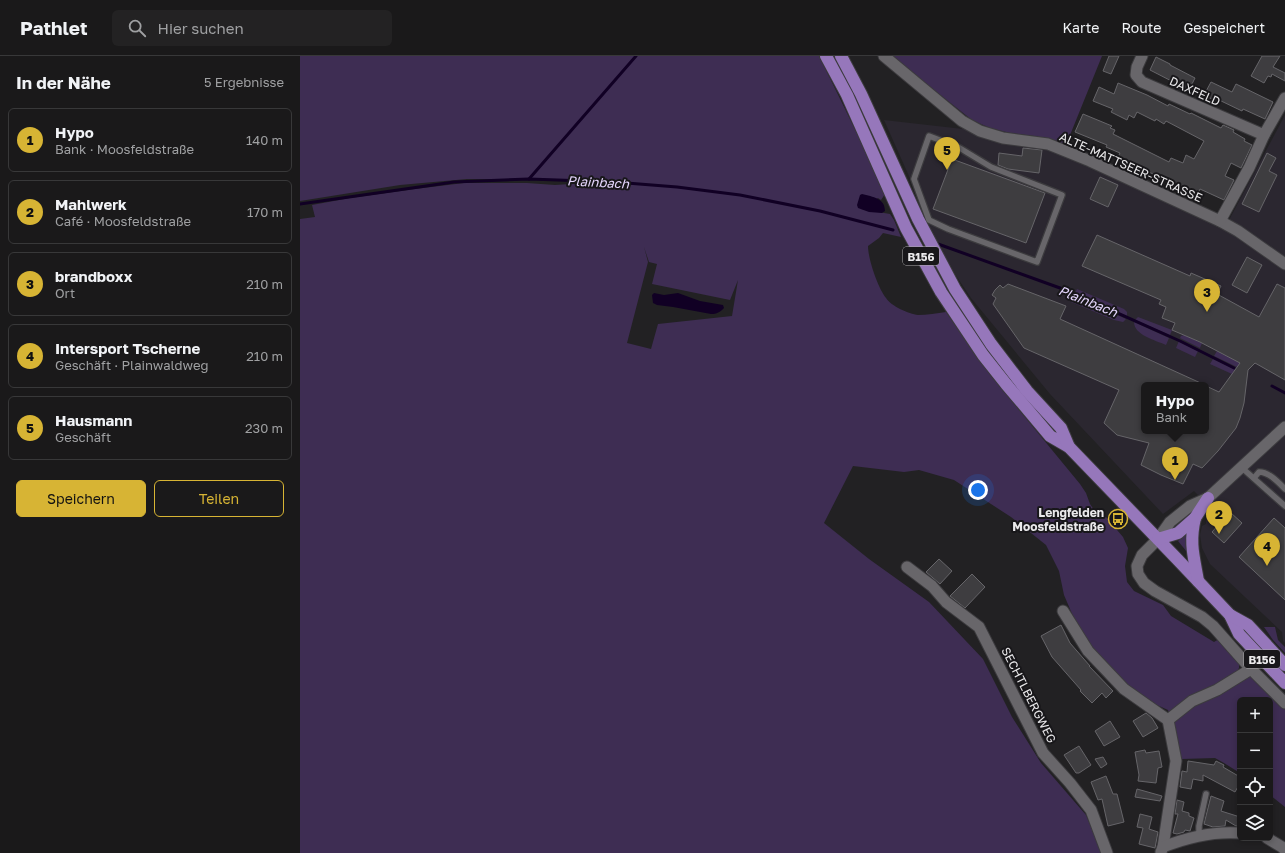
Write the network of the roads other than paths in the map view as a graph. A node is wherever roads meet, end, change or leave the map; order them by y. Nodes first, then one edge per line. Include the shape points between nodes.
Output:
1 (826, 56) edge
2 (841, 56) edge
3 (884, 56) edge
4 (1142, 56) edge
5 (1285, 98) edge
6 (1264, 135) junction
7 (958, 147) joint
8 (1220, 221) junction
9 (1285, 264) edge
10 (1285, 427) edge
11 (1069, 447) junction
12 (1241, 468) junction
13 (1254, 478) junction
14 (1285, 489) edge
15 (1208, 498) junction
16 (1285, 506) edge
17 (1196, 518) junction
18 (1158, 539) junction
19 (906, 567) dead end
20 (1198, 581) junction
21 (1063, 611) dead end
22 (1230, 615) junction
23 (1285, 665) edge
24 (1251, 669) junction
25 (1285, 683) edge
26 (1285, 703) edge
27 (1168, 720) junction
28 (1206, 794) dead end
29 (1237, 833) edge
30 (1199, 835) junction
31 (1272, 841) edge
32 (1162, 850) edge
33 (1285, 850) edge
34 (1107, 853) edge

1 - 11 main road, B156 via 847,95 906,228 941,292 983,355 1023,405 1050,436
2 - 11 main road, B156 via 918,220 955,289 991,344 1061,428
3 - 8 street, ALTE-MATTSEER-STRASSE via 962,120 980,130 1003,138 1048,144
4 - 6 street, DAXFELD via 1136,75 1142,82
5 - 6 street
6 - 8 street
7 - 7 lane via 929,136 914,179 929,220 1037,262 1062,196 991,167
8 - 9 street, ALTE-MATTSEER-STRASSE
10 - 12 street
11 - 18 main road, B156
12 - 13 lane
12 - 15 street
13 - 14 lane via 1259,472 1264,472
13 - 16 lane
15 - 17 main road
15 - 18 street via 1190,506 1170,522
17 - 18 main road via 1178,533
17 - 20 main road via 1191,543
18 - 20 main road, B156
18 - 24 street via 1142,555 1138,566 1138,574 1144,583 1202,616
19 - 34 street, SECHTLBERGWEG via 979,627 1043,753 1091,810
20 - 22 main road, B156
21 - 27 street via 1088,651 1124,689
22 - 23 main road, B156 via 1248,625
22 - 25 main road, B156 via 1240,634
24 - 26 street
24 - 27 street via 1217,690 1192,701
27 - 32 street via 1176,761
28 - 30 lane
29 - 30 street
30 - 32 street via 1178,841
31 - 33 street

